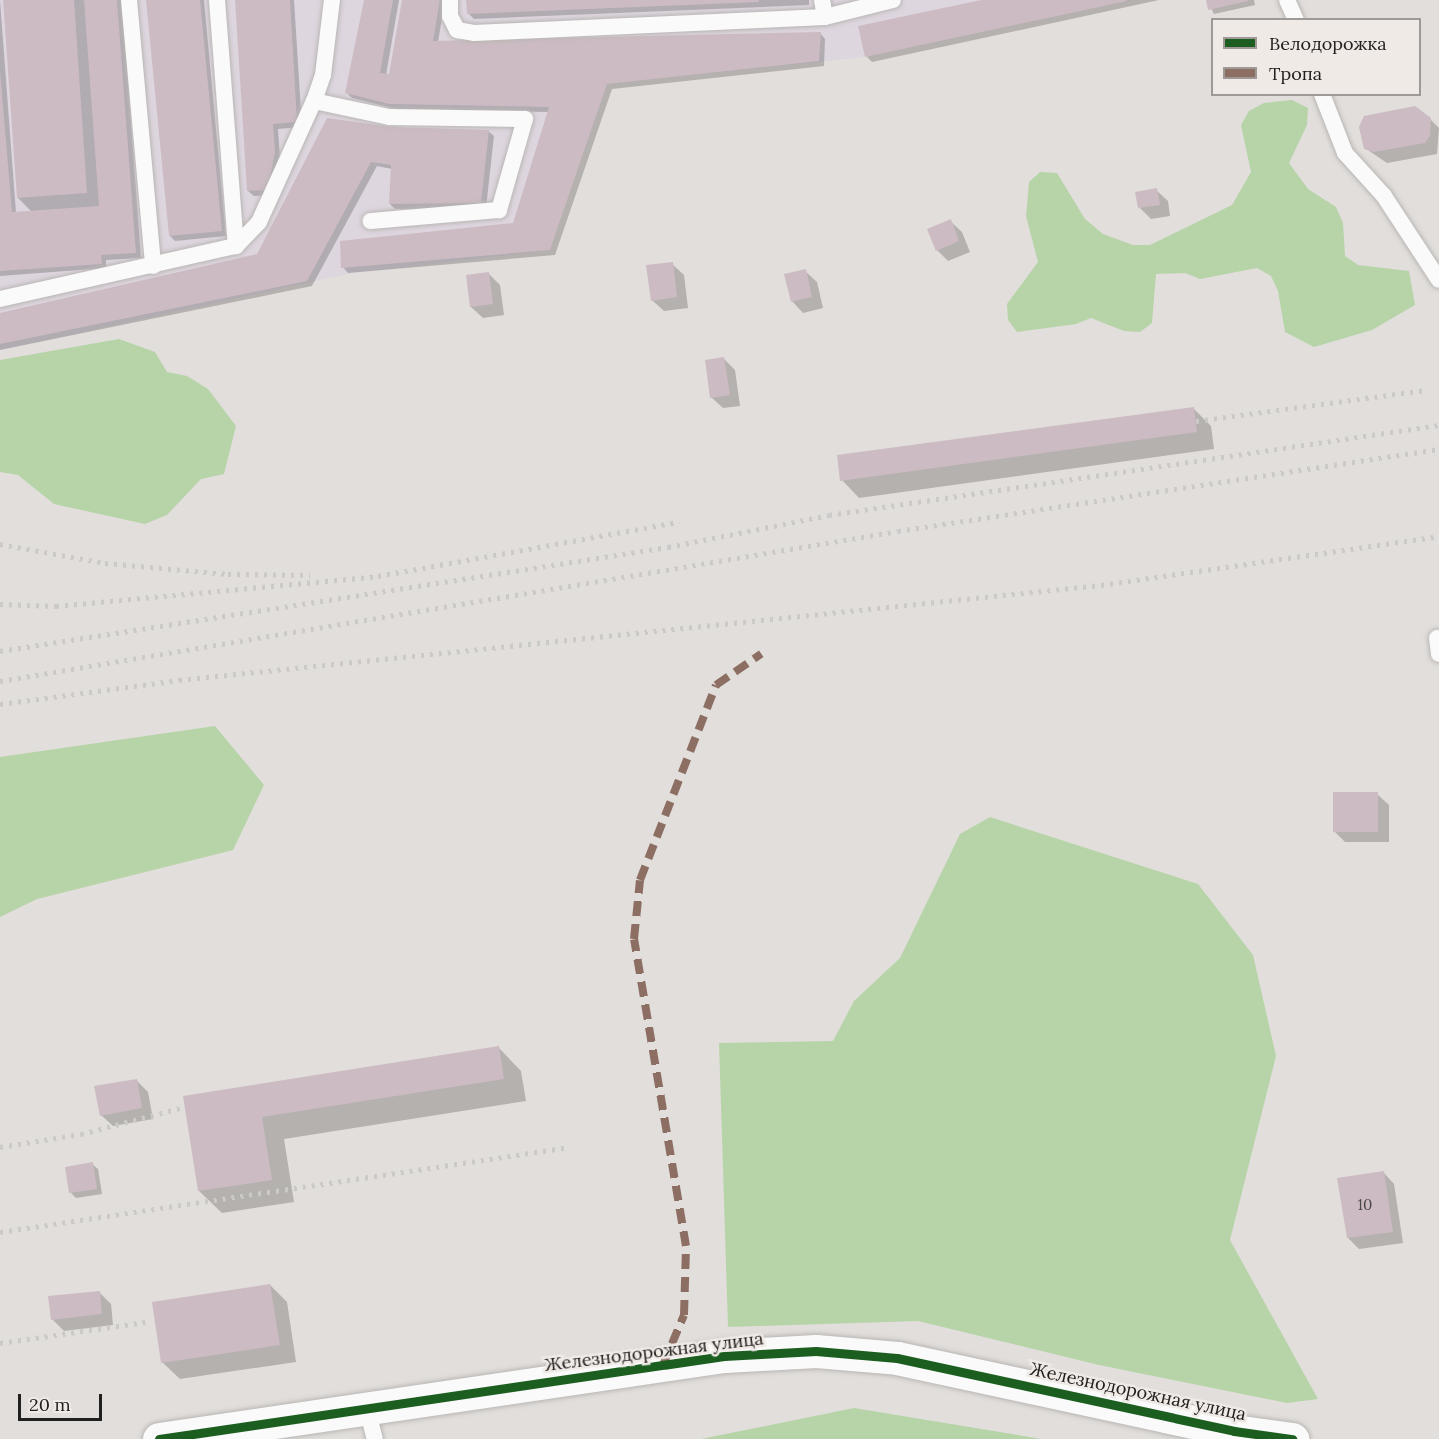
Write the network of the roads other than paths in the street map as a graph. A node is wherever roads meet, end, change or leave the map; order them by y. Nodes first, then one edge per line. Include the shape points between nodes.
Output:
1 (129, 0) edge
2 (217, 0) edge
3 (332, 0) edge
4 (450, 0) edge
5 (822, 0) edge
6 (893, 0) edge
7 (1287, 0) edge
8 (825, 17) junction
9 (1295, 18) edge
10 (1324, 96) edge
11 (314, 101) junction
12 (370, 221) dead end
13 (236, 246) junction
14 (153, 266) junction
15 (1439, 280) edge
16 (0, 298) edge
17 (371, 1424) edge
18 (159, 1439) edge
19 (1292, 1439) edge

1 - 14 lane
2 - 13 lane
3 - 11 lane via 323,75
4 - 8 lane via 450,16 457,30 474,33
5 - 8 lane
6 - 8 lane
7 - 9 lane
10 - 15 lane via 1345,153 1383,196
11 - 12 lane via 389,117 525,119 499,210
11 - 13 lane via 258,222
13 - 14 lane
14 - 16 lane
17 - 18 street, Железнодорожная улица
17 - 19 street, Железнодорожная улица via 724,1356 816,1351 897,1358 1234,1431

